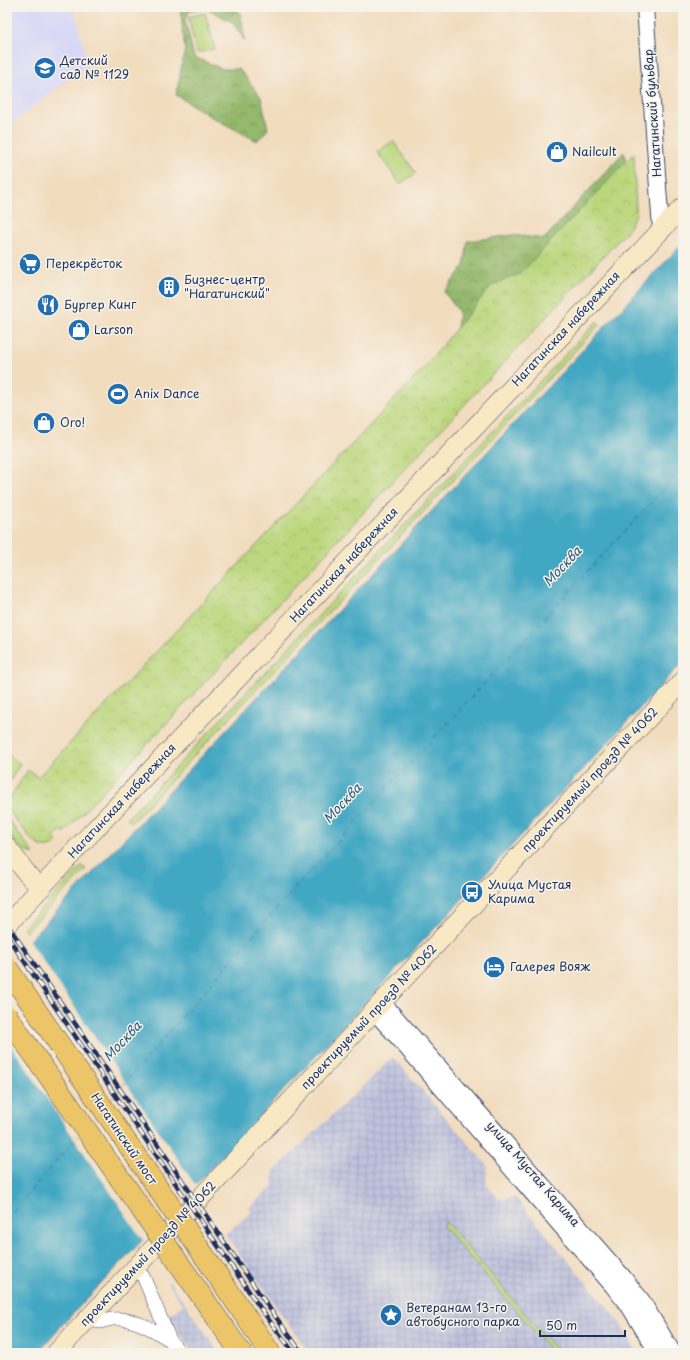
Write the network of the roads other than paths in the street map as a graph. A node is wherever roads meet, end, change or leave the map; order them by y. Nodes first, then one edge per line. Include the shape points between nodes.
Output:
1 (645, 7) edge
2 (658, 186) junction
3 (681, 209) edge
4 (661, 229) junction
5 (683, 682) edge
6 (683, 699) edge
7 (7, 846) edge
8 (41, 888) junction
9 (7, 926) edge
10 (7, 968) edge
11 (382, 1011) junction
12 (7, 1016) edge
13 (143, 1276) junction
14 (99, 1322) junction
15 (170, 1340) junction
16 (56, 1353) edge
17 (71, 1353) edge
18 (180, 1353) edge
19 (241, 1353) edge
20 (270, 1353) edge
21 (658, 1353) edge
22 (673, 1353) edge

1 - 2 street, Нагатинский бульвар
2 - 3 street, Нагатинский бульвар via 664,197
2 - 4 street
3 - 4 main road, Нагатинская набережная
4 - 8 main road, Нагатинская набережная
5 - 11 main road, проектируемый проезд № 4062
6 - 11 main road, проектируемый проезд № 4062
7 - 8 main road
8 - 9 main road, Нагатинская набережная
10 - 20 main road, Нагатинский мост, bridge
11 - 13 main road, проектируемый проезд № 4062
11 - 16 main road, проектируемый проезд № 4062
11 - 21 street, улица Мустая Карима via 613,1286 631,1309
11 - 22 street, улица Мустая Карима via 624,1277 642,1301
12 - 19 main road, Нагатинский мост, bridge
13 - 14 main road, проектируемый проезд № 4062
13 - 15 street
14 - 15 street via 116,1318 125,1319
14 - 17 main road, проектируемый проезд № 4062
15 - 18 street

